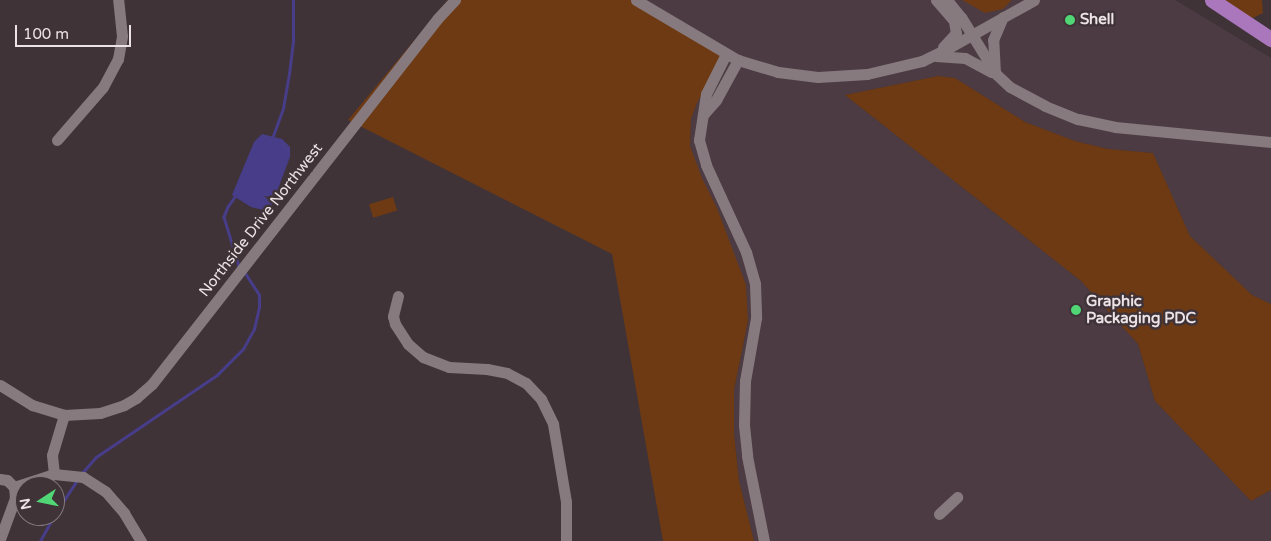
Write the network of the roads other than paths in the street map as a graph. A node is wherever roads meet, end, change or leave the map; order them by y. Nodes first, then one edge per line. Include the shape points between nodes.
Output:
1 (118, 0) edge
2 (455, 0) edge
3 (636, 0) edge
4 (936, 0) edge
5 (947, 0) edge
6 (1034, 0) edge
7 (1212, 0) edge
8 (1003, 17) junction
9 (971, 35) junction
10 (1271, 39) edge
11 (726, 54) junction
12 (932, 56) junction
13 (738, 60) junction
14 (997, 75) junction
15 (702, 116) junction
16 (57, 140) dead end
17 (1271, 142) edge
18 (398, 296) dead end
19 (0, 385) edge
20 (64, 415) junction
21 (54, 474) junction
22 (0, 478) edge
23 (14, 487) junction
24 (957, 497) dead end
25 (939, 514) dead end
26 (0, 539) edge
27 (141, 541) edge
28 (566, 541) edge
29 (764, 541) edge

1 - 16 street via 122,36 118,59 102,87
2 - 20 street, Northside Drive Northwest via 152,384 136,398 113,410
3 - 11 street
4 - 12 street via 954,21 956,33
5 - 9 street
6 - 8 street
7 - 10 highway
8 - 9 street
8 - 14 street via 993,40
9 - 12 street
9 - 14 street
11 - 13 street
11 - 15 street via 706,94
12 - 13 street via 896,68 835,76 778,72
12 - 14 street via 965,58
13 - 15 street via 716,100
14 - 17 street via 1033,100 1092,123
15 - 29 street via 699,140 702,153 746,252 755,284 756,318 746,381 744,426
18 - 28 street via 394,324 408,344 423,357 449,367 506,373 526,383 541,399 553,424 566,502
19 - 20 street, Northside Drive Northwest via 32,405
20 - 21 street via 52,455
21 - 23 street
21 - 27 street via 75,475 93,482 106,492
22 - 23 street
23 - 26 street via 16,498
24 - 25 street

